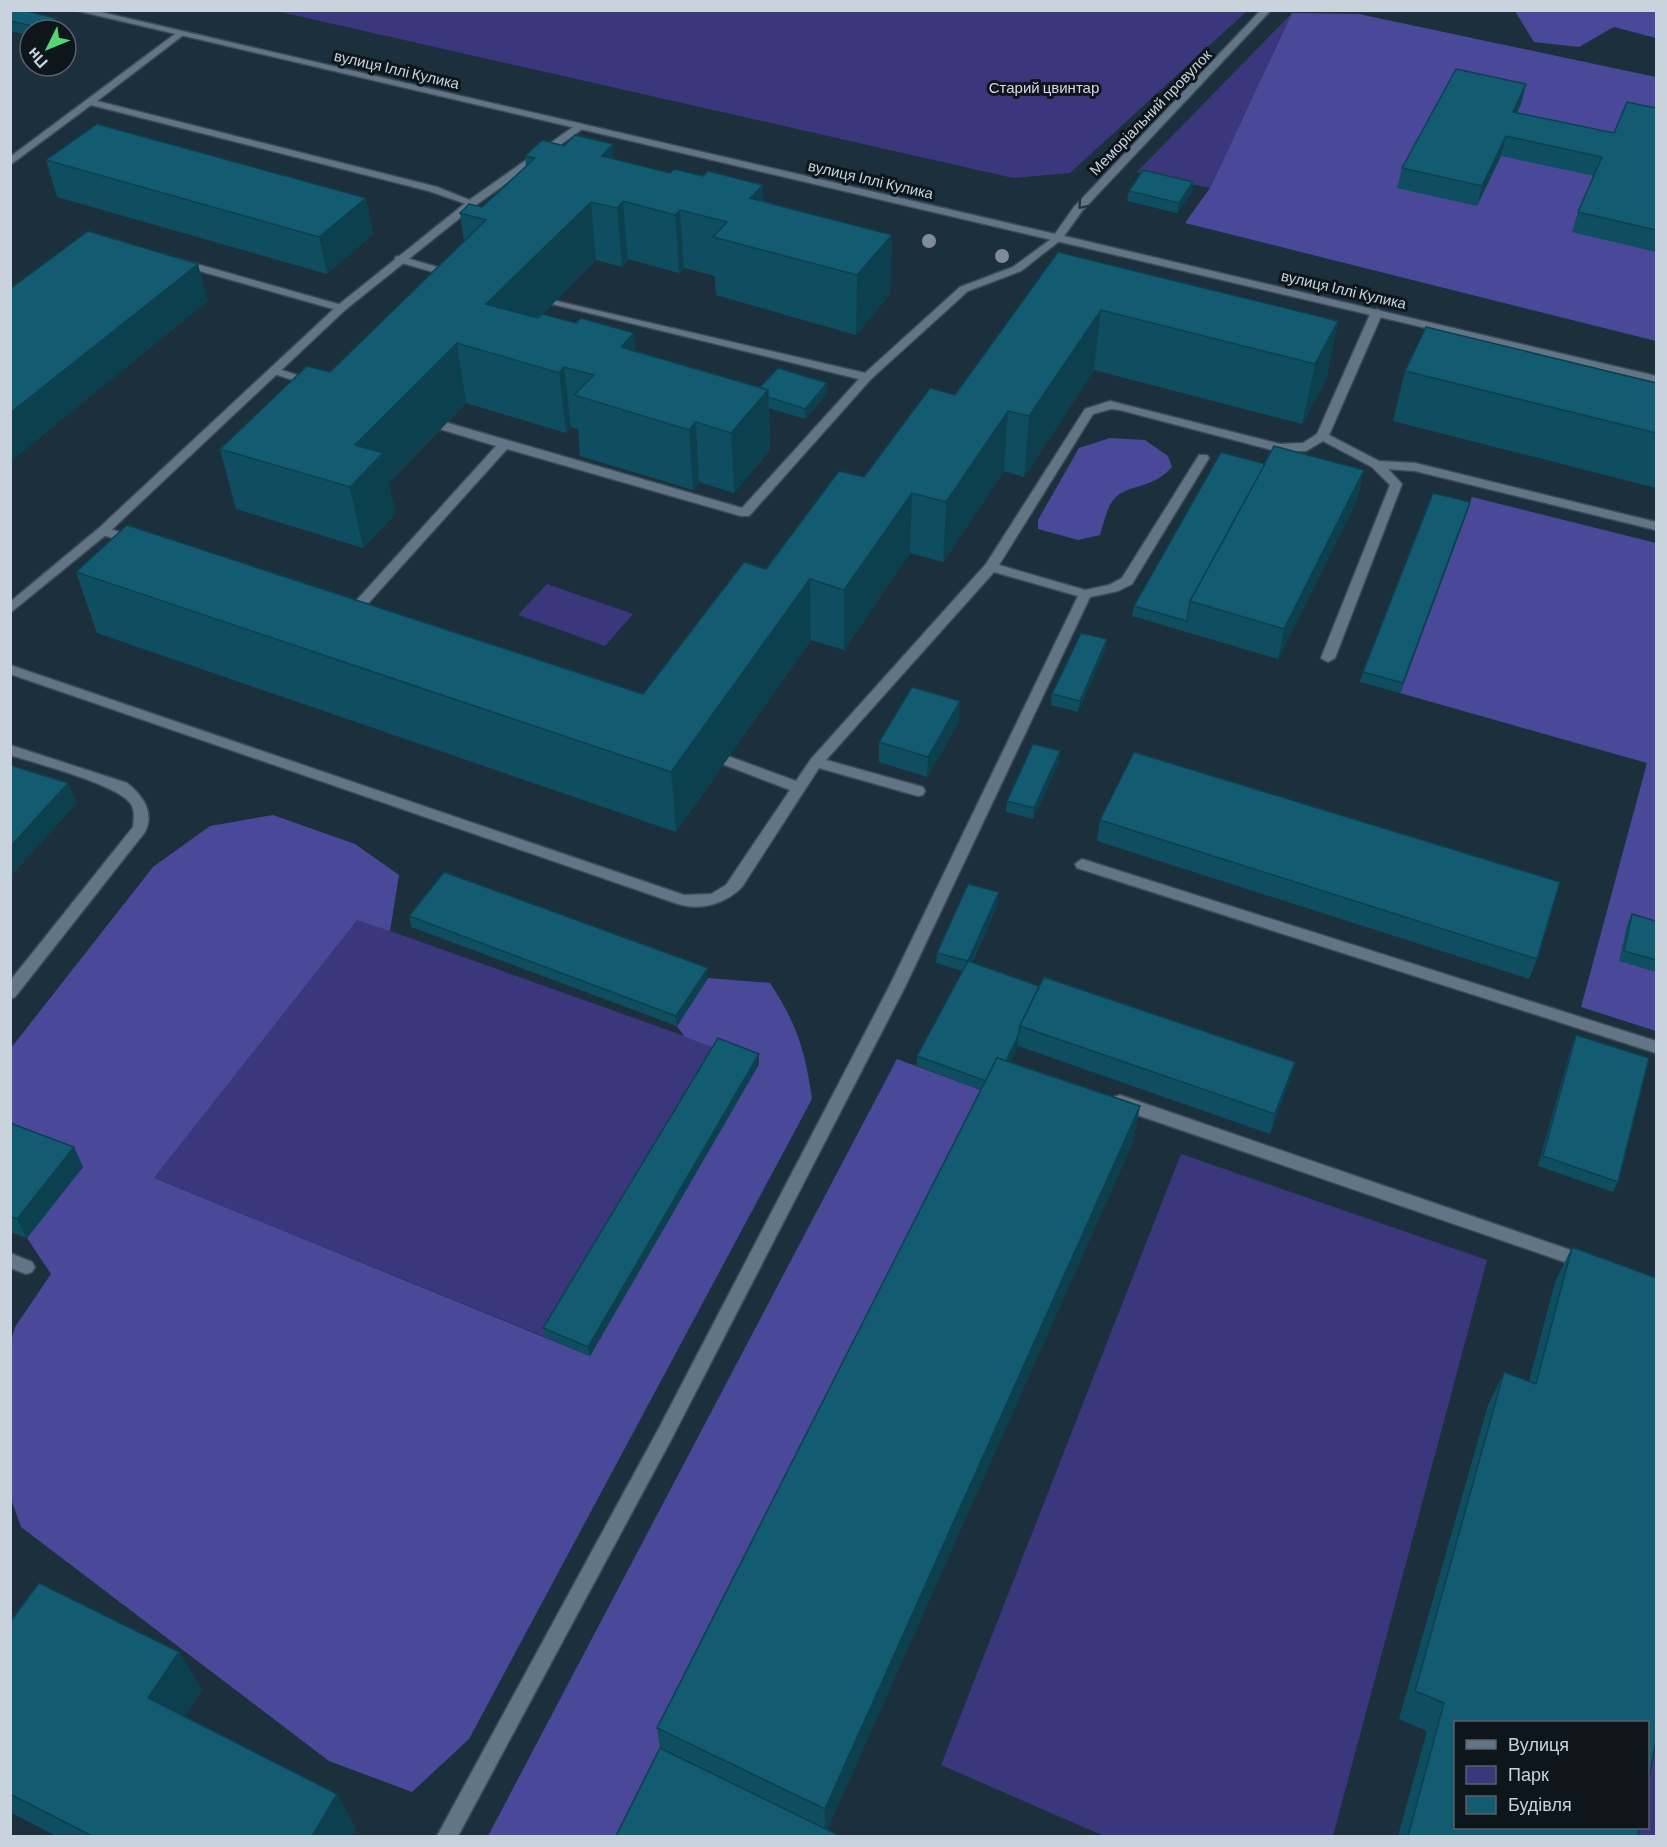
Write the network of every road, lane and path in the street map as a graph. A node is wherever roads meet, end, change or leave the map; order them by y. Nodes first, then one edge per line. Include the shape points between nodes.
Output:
1 (78, 10) edge
2 (1267, 10) edge
3 (179, 34) junction
4 (90, 102) junction
5 (580, 127) junction
6 (10, 162) edge
7 (472, 204) junction
8 (1058, 237) junction
9 (399, 259) junction
10 (176, 261) edge
11 (456, 279) edge
12 (556, 302) edge
13 (340, 308) junction
14 (1377, 312) junction
15 (275, 371) junction
16 (867, 377) junction
17 (1656, 379) edge
18 (324, 387) edge
19 (444, 426) edge
20 (1322, 436) junction
21 (504, 445) junction
22 (1203, 458) dead end
23 (1376, 464) junction
24 (1656, 526) edge
25 (103, 531) junction
26 (151, 545) edge
27 (991, 567) junction
28 (1085, 594) junction
29 (335, 599) edge
30 (10, 609) edge
31 (1328, 658) dead end
32 (10, 669) edge
33 (10, 750) edge
34 (700, 751) edge
35 (816, 762) junction
36 (799, 788) junction
37 (918, 791) dead end
38 (1082, 864) dead end
39 (10, 993) edge
40 (1656, 1047) edge
41 (1102, 1096) edge
42 (1598, 1267) edge
43 (447, 1836) edge

1 - 3 street, вулиця Іллі Кулика
2 -> 8 street, Меморіальний провулок via 1078,209
3 - 4 street
3 - 5 street, вулиця Іллі Кулика
4 - 6 street
4 - 7 street via 433,189
5 - 7 street
5 - 8 street, вулиця Іллі Кулика
7 - 9 street
8 - 14 street, вулиця Іллі Кулика
8 - 16 street, Меморіальний провулок via 1017,269 964,289
9 - 11 street
9 - 13 street
10 - 13 street
12 - 16 street
13 - 15 street
14 - 17 street, вулиця Іллі Кулика
14 - 20 street
15 - 18 street
15 - 25 street
16 - 21 street, Меморіальний провулок via 745,513
19 - 21 street
20 - 23 street
20 - 27 street via 1306,447 1280,448 1121,407 1099,408 1089,412
21 - 29 street via 364,608
22 - 28 street via 1127,581
23 - 24 street via 1415,466
23 - 31 street via 1396,484
25 - 26 street
25 - 30 street
27 - 28 street
27 - 35 street
28 - 43 street via 897,987 665,1434
32 - 36 street via 683,900 702,902 729,892
33 - 39 street via 122,787 137,799 143,812 140,828
34 - 36 street
35 - 36 street
35 - 37 street
38 - 40 street
41 - 42 street

